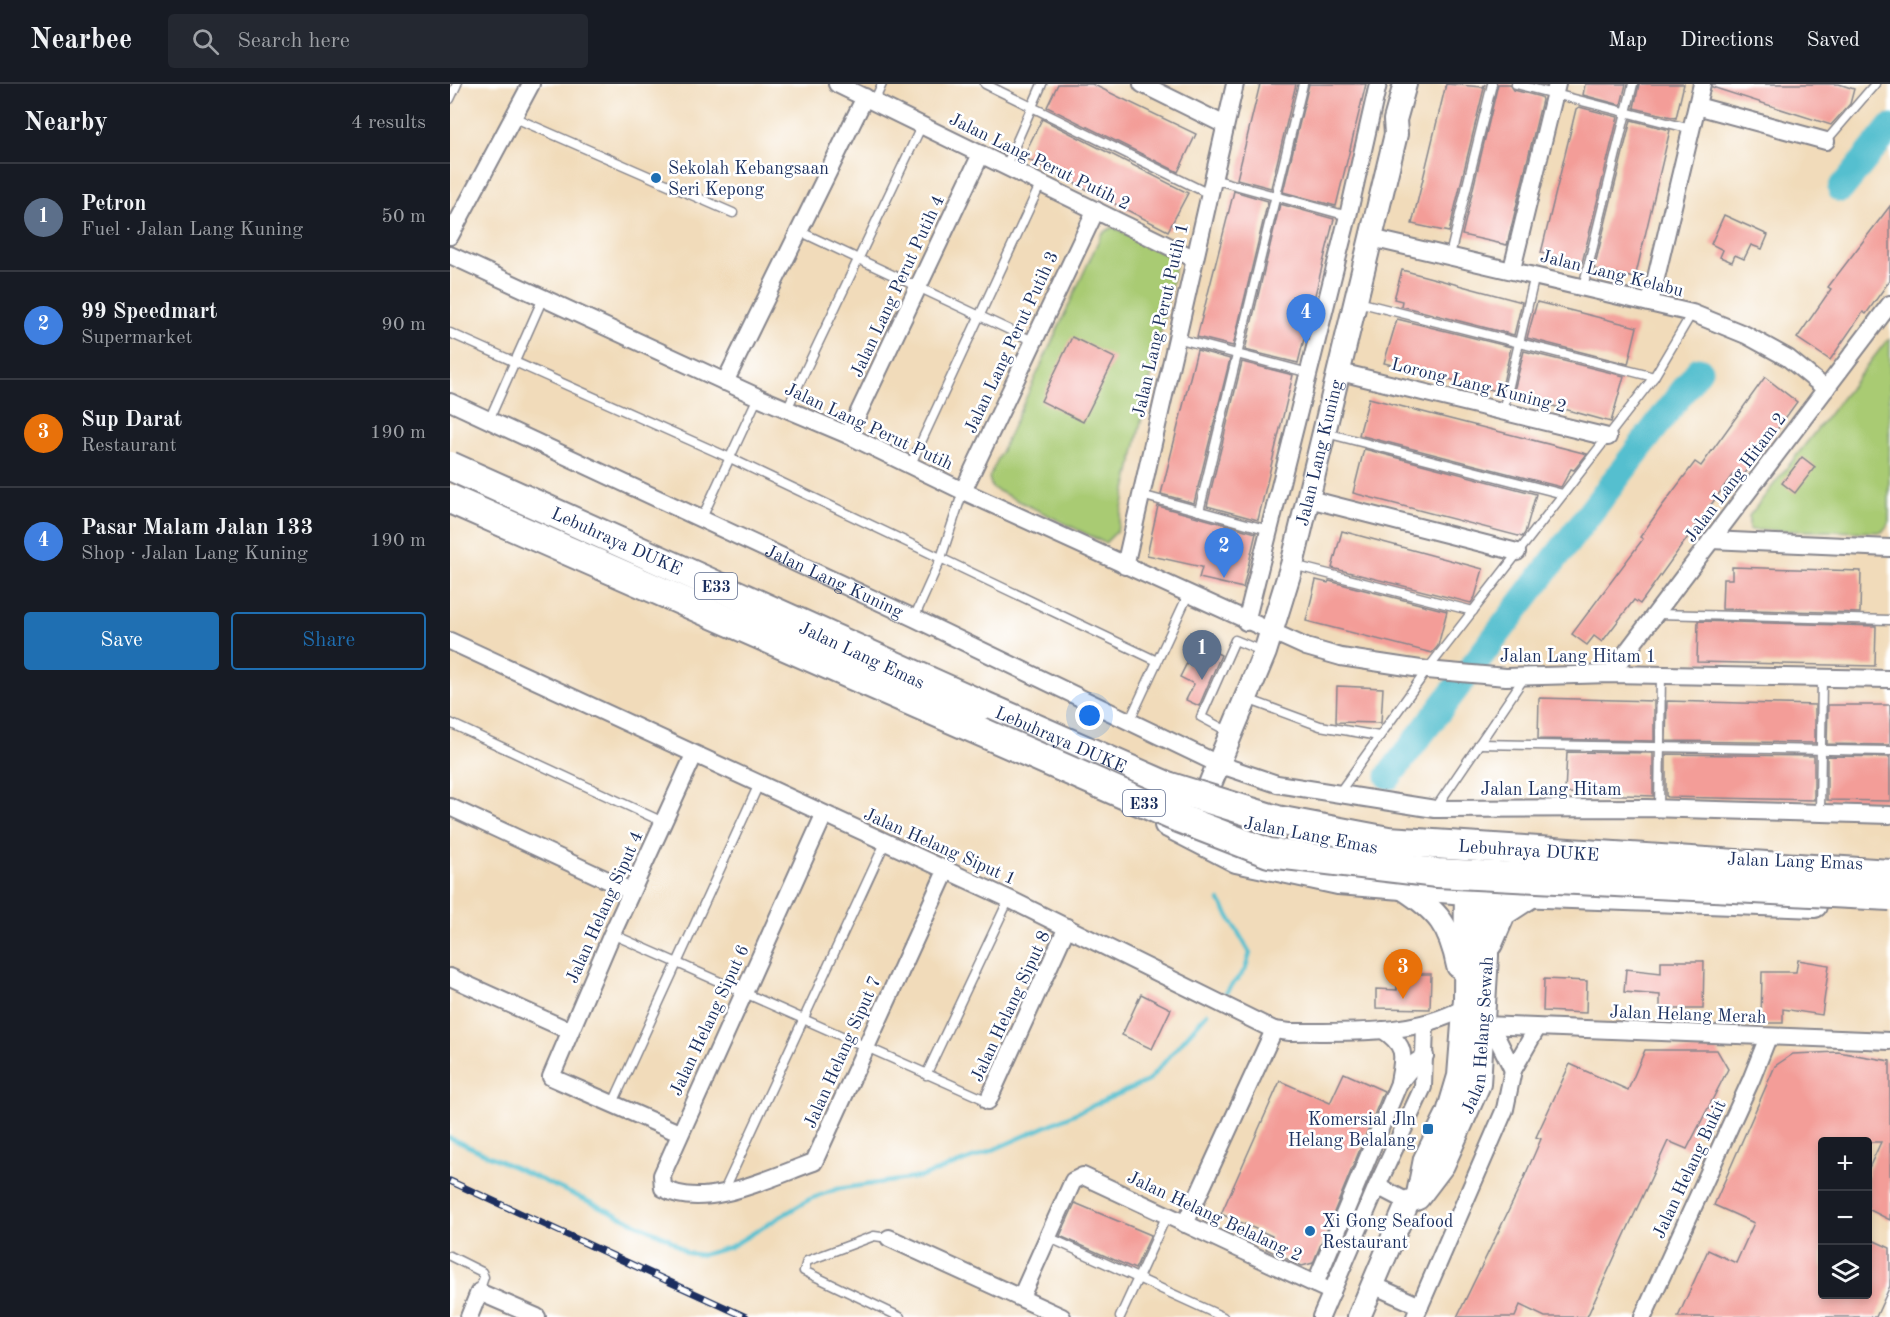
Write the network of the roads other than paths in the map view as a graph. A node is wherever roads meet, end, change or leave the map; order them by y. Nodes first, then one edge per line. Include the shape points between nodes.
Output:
1 (457, 84) edge
2 (531, 84) edge
3 (837, 84) edge
4 (882, 84) edge
5 (984, 84) edge
6 (1042, 84) edge
7 (1142, 84) edge
8 (1235, 84) edge
9 (1303, 84) edge
10 (1378, 84) edge
11 (1492, 84) edge
12 (1516, 84) edge
13 (1633, 84) edge
14 (1702, 84) edge
15 (1874, 84) edge
16 (1405, 88) edge
17 (1556, 88) edge
18 (450, 99) edge
19 (869, 99) junction
20 (1697, 106) junction
21 (1032, 107) junction
22 (1626, 112) junction
23 (513, 117) junction
24 (922, 125) junction
25 (1225, 125) junction
26 (1691, 129) junction
27 (1826, 141) joint
28 (981, 154) junction
29 (1006, 166) junction
30 (1041, 182) junction
31 (1211, 186) junction
32 (1277, 197) junction
33 (1096, 210) junction
34 (733, 213) dead end
35 (1348, 216) junction
36 (799, 231) junction
37 (450, 236) edge
38 (1371, 237) junction
39 (450, 255) edge
40 (1450, 255) junction
41 (1193, 258) junction
42 (858, 259) junction
43 (1512, 269) junction
44 (1536, 275) junction
45 (1583, 287) junction
46 (918, 288) junction
47 (543, 298) junction
48 (1356, 301) junction
49 (1650, 303) junction
50 (1890, 304) edge
51 (1692, 313) junction
52 (980, 316) junction
53 (450, 333) edge
54 (1176, 338) junction
55 (1033, 341) junction
56 (1519, 343) junction
57 (1238, 354) junction
58 (515, 362) junction
59 (1340, 372) junction
60 (1309, 373) junction
61 (1654, 377) junction
62 (725, 382) junction
63 (1826, 389) junction
64 (758, 397) junction
65 (450, 402) edge
66 (787, 409) junction
67 (1503, 411) junction
68 (489, 420) junction
69 (1325, 433) junction
70 (848, 435) junction
71 (1608, 437) junction
72 (730, 458) junction
73 (450, 461) edge
74 (450, 466) edge
75 (910, 466) junction
76 (963, 491) junction
77 (1563, 494) junction
78 (1141, 495) junction
79 (450, 499) edge
80 (1309, 499) junction
81 (450, 505) edge
82 (1199, 511) junction
83 (701, 520) junction
84 (1269, 530) junction
85 (1711, 540) junction
86 (1890, 548) edge
87 (1517, 552) junction
88 (941, 558) junction
89 (1292, 565) junction
90 (1125, 566) junction
91 (1188, 595) junction
92 (1473, 611) junction
93 (1656, 614) junction
94 (914, 618) junction
95 (1890, 620) edge
96 (1246, 622) junction
97 (450, 641) edge
98 (1268, 643) junction
99 (1157, 661) junction
100 (1432, 671) junction
101 (1610, 674) junction
102 (1661, 675) junction
103 (1524, 678) junction
104 (1822, 678) junction
105 (1890, 679) edge
106 (1246, 699) junction
107 (1129, 722) junction
108 (450, 723) edge
109 (1232, 733) junction
110 (1379, 736) junction
111 (1479, 744) junction
112 (1659, 747) junction
113 (1821, 750) junction
114 (1890, 751) edge
115 (694, 755) junction
116 (1218, 764) junction
117 (759, 784) junction
118 (1339, 793) junction
119 (450, 807) edge
120 (1199, 808) junction
121 (1659, 808) junction
122 (1435, 809) junction
123 (1820, 812) junction
124 (1890, 814) edge
125 (824, 815) junction
126 (663, 822) junction
127 (885, 843) junction
128 (1477, 859) junction
129 (1890, 866) edge
130 (946, 871) junction
131 (1300, 874) junction
132 (1890, 874) edge
133 (1404, 889) junction
134 (631, 891) junction
135 (1477, 894) junction
136 (1533, 895) junction
137 (1890, 896) edge
138 (1009, 899) junction
139 (1890, 910) edge
140 (1067, 927) junction
141 (612, 934) junction
142 (1487, 956) junction
143 (678, 964) junction
144 (450, 978) edge
145 (743, 993) junction
146 (1464, 1004) junction
147 (805, 1019) junction
148 (1425, 1024) junction
149 (1487, 1026) junction
150 (1537, 1028) junction
151 (1274, 1030) junction
152 (1383, 1030) junction
153 (570, 1031) junction
154 (1768, 1037) junction
155 (1890, 1041) edge
156 (866, 1046) junction
157 (1425, 1056) junction
158 (1513, 1070) junction
159 (926, 1075) junction
160 (1399, 1083) junction
161 (988, 1101) joint
162 (613, 1103) junction
163 (679, 1133) junction
164 (1377, 1186) junction
165 (723, 1194) junction
166 (1413, 1200) junction
167 (1167, 1215) junction
168 (1185, 1224) junction
169 (1048, 1237) junction
170 (889, 1238) joint
171 (450, 1256) edge
172 (1138, 1278) junction
173 (1315, 1284) junction
174 (1373, 1285) junction
175 (479, 1292) junction
176 (1332, 1292) junction
177 (1021, 1297) junction
178 (1418, 1311) edge
179 (469, 1317) edge
180 (537, 1317) edge
181 (900, 1317) edge
182 (1062, 1317) edge
183 (1120, 1317) edge
184 (1223, 1317) edge
185 (1321, 1317) edge
186 (1359, 1317) edge
187 (1643, 1317) edge

1 - 18 lane
2 - 23 street
3 - 19 street, Jalan Lang Perut Putih 2
4 - 19 lane
5 - 21 lane
6 - 21 lane
7 - 25 street
8 - 25 street, Jalan Lang Perut Putih 1
9 - 32 lane
10 - 35 street
11 - 40 lane
12 - 17 lane
13 - 22 lane
14 - 20 street
15 - 27 lane
16 - 38 main road, Jalan Lang Kuning
17 - 22 lane
17 - 43 street
19 - 24 street, Jalan Lang Perut Putih 2
19 - 36 street
20 - 26 street
20 - 27 street
21 - 29 lane
21 - 31 lane
22 - 26 lane
22 - 45 lane
23 - 34 lane
23 - 37 street
24 - 28 street, Jalan Lang Perut Putih 2
24 - 42 lane
25 - 31 street, Jalan Lang Perut Putih 1
26 - 49 street
28 - 29 street, Jalan Lang Perut Putih 2
28 - 46 street, Jalan Lang Perut Putih 4
29 - 30 street, Jalan Lang Perut Putih 2
30 - 33 street, Jalan Lang Perut Putih 2
30 - 52 lane
31 - 32 lane
31 - 41 street, Jalan Lang Perut Putih 1
32 - 35 lane
32 - 57 lane
33 - 41 street, Jalan Lang Perut Putih 2
33 - 55 street, Jalan Lang Perut Putih 3
35 - 60 street
36 - 42 lane
36 - 62 street
38 - 40 street, Jalan Lang Kelabu
38 - 48 main road, Jalan Lang Kuning
39 - 47 street, Jalan Lang Perut Putih
40 - 43 street, Jalan Lang Kelabu
41 - 54 street, Jalan Lang Perut Putih 1
42 - 46 lane
42 - 66 lane
43 - 44 street, Jalan Lang Kelabu
44 - 45 street, Jalan Lang Kelabu
44 - 56 lane
45 - 49 street, Jalan Lang Kelabu
46 - 52 lane
46 - 70 street, Jalan Lang Perut Putih 4
47 - 58 lane
47 - 62 street, Jalan Lang Perut Putih
48 - 56 lane
48 - 59 main road, Jalan Lang Kuning
49 - 51 street, Jalan Lang Kelabu
50 - 63 street, Jalan Lang Hitam 2
51 - 61 lane
51 - 63 street, Jalan Lang Kelabu via 1788,358
52 - 55 lane
52 - 75 lane
53 - 58 lane
54 - 57 lane
54 - 78 street, Jalan Lang Perut Putih 1
55 - 76 street, Jalan Lang Perut Putih 3
56 - 61 lane
56 - 67 lane
57 - 60 lane
57 - 82 lane
58 - 68 lane
58 - 72 lane
59 - 67 street, Lorong Lang Kuning 2
59 - 69 main road, Jalan Lang Kuning
60 - 84 street
61 - 71 lane
62 - 64 street, Jalan Lang Perut Putih
63 - 85 street, Jalan Lang Hitam 2
64 - 66 street, Jalan Lang Perut Putih
64 - 72 lane
65 - 68 street, Jalan Lang Kuning
66 - 70 street, Jalan Lang Perut Putih
67 - 71 street, Lorong Lang Kuning 2
68 - 83 street, Jalan Lang Kuning
69 - 77 lane
69 - 80 main road, Jalan Lang Kuning
70 - 75 street, Jalan Lang Perut Putih
71 - 77 lane
72 - 83 lane
72 - 88 lane
73 - 120 main road, Jalan Lang Emas via 1065,752
74 - 132 highway, Lebuhraya DUKE / E33, bridge via 982,705 1167,786 1219,804 1328,831 1388,841
75 - 76 street, Jalan Lang Perut Putih
76 - 88 lane
76 - 90 street, Jalan Lang Perut Putih
77 - 87 lane
78 - 82 lane
78 - 90 street, Jalan Lang Perut Putih 1
79 - 137 highway, Lebuhraya DUKE / E33, bridge via 1172,815 1269,853 1437,873
80 - 87 street
80 - 89 main road, Jalan Lang Kuning
81 - 131 main road, Jalan Lang Emas via 880,695 1236,861
82 - 84 lane
83 - 94 street, Jalan Lang Kuning
84 - 96 street
85 - 86 street
85 - 93 street, Jalan Lang Hitam 2
87 - 92 lane
88 - 94 lane
88 - 99 lane
89 - 92 lane
89 - 98 main road, Jalan Lang Kuning
90 - 91 street, Jalan Lang Perut Putih
91 - 96 street, Jalan Lang Perut Putih
91 - 99 lane
92 - 100 lane
93 - 95 lane
93 - 101 street, Jalan Lang Hitam 2
94 - 107 street, Jalan Lang Kuning
96 - 98 street, Jalan Lang Perut Putih
97 - 115 street, Jalan Helang Siput 1
98 - 100 street, Jalan Lang Hitam 1
98 - 106 main road, Jalan Lang Kuning
98 - 109 lane via 1235,640 1201,717
99 - 107 lane
100 - 103 street, Jalan Lang Hitam 1
100 - 110 lane
101 - 102 street, Jalan Lang Hitam 1
101 - 103 street, Jalan Lang Hitam 1
102 - 104 street, Jalan Lang Hitam 1
102 - 112 lane
103 - 111 lane
104 - 105 street, Jalan Lang Hitam 1
104 - 113 lane
106 - 109 main road, Jalan Lang Kuning
106 - 110 lane via 1320,726
107 - 116 street, Jalan Lang Kuning
108 - 126 lane
109 - 116 main road, Jalan Lang Kuning
110 - 118 lane
111 - 112 lane
111 - 122 lane
112 - 113 lane
112 - 121 lane
113 - 114 lane
113 - 123 lane
115 - 117 street, Jalan Helang Siput 1
115 - 126 street, Jalan Helang Siput 4
116 - 118 street, Jalan Lang Hitam via 1293,788
116 - 120 main road, Jalan Lang Kuning
117 - 125 street, Jalan Helang Siput 1
117 - 143 lane
118 - 122 street, Jalan Lang Hitam
119 - 134 street
120 - 128 main road, Jalan Lang Emas via 1285,834 1390,851
120 - 131 main road via 1198,828 1210,838
121 - 122 street, Jalan Lang Hitam
121 - 123 street, Jalan Lang Hitam
123 - 124 street, Jalan Lang Hitam
125 - 127 street, Jalan Helang Siput 1
125 - 145 street, Jalan Helang Siput 6
126 - 134 street, Jalan Helang Siput 4
127 - 130 street, Jalan Helang Siput 1
127 - 147 lane
128 - 129 main road, Jalan Lang Emas via 1566,856
128 - 135 main road, Jalan Helang Sewah
130 - 138 street, Jalan Helang Siput 1
130 - 156 street, Jalan Helang Siput 7
131 - 133 main road, Jalan Lang Emas via 1338,883
133 - 135 main road, Jalan Lang Emas
133 - 146 main road via 1423,901 1444,923 1455,947
134 - 141 street, Jalan Helang Siput 4
135 - 136 main road, Jalan Lang Emas
135 - 142 main road, Jalan Helang Sewah
135 - 146 main road, Jalan Helang Sewah
136 - 139 main road, Jalan Lang Emas
136 - 142 main road via 1504,914
138 - 140 street, Jalan Helang Siput 1
138 - 159 lane
140 - 151 street, Jalan Helang Siput 1
140 - 161 street, Jalan Helang Siput 8
141 - 143 lane
141 - 153 street, Jalan Helang Siput 4
142 - 149 main road, Jalan Helang Sewah
143 - 145 lane
143 - 162 lane
144 - 153 street
145 - 147 lane
145 - 163 street, Jalan Helang Siput 6
146 - 148 street, Jalan Helang Siput 1
146 - 166 main road, Jalan Helang Sewah via 1459,1076 1448,1113 1425,1159
147 - 156 lane
147 - 165 lane
148 - 152 street, Jalan Helang Siput 1
148 - 157 street
149 - 150 street, Jalan Helang Merah
149 - 158 street
149 - 166 main road, Jalan Helang Sewah via 1473,1101 1443,1165
150 - 154 street, Jalan Helang Merah
150 - 158 street
151 - 152 street, Jalan Helang Siput 1
151 - 168 street
152 - 160 street via 1401,1046
153 - 162 street, Jalan Helang Siput 4 via 551,1077
154 - 155 street, Jalan Helang Merah
154 - 187 street, Jalan Helang Bukit
156 - 159 lane
156 - 165 street, Jalan Helang Siput 7 via 814,1162
157 - 160 street
157 - 164 street via 1424,1087
158 - 178 street via 1505,1109
159 - 161 lane
160 - 173 street
162 - 163 street
163 - 165 street, Jalan Helang Siput 6 via 662,1175 663,1188 674,1194
164 - 166 street
164 - 176 street
166 - 174 main road, Jalan Helang Sewah
167 - 168 street, Jalan Helang Belalang 2
167 - 169 street, Jalan Helang Belalang 2 via 1083,1176 1073,1181
167 - 172 lane
168 - 173 street, Jalan Helang Belalang 2
169 - 172 lane
169 - 177 street
170 - 177 street
170 - 181 lane via 874,1236 807,1261 804,1271
171 - 175 lane via 482,1272
172 - 183 lane
172 - 184 lane
173 - 176 street, Jalan Helang Belalang 2
174 - 178 street
174 - 186 main road, Jalan Helang Sewah
175 - 179 street
175 - 180 street
176 - 185 street
177 - 182 street

